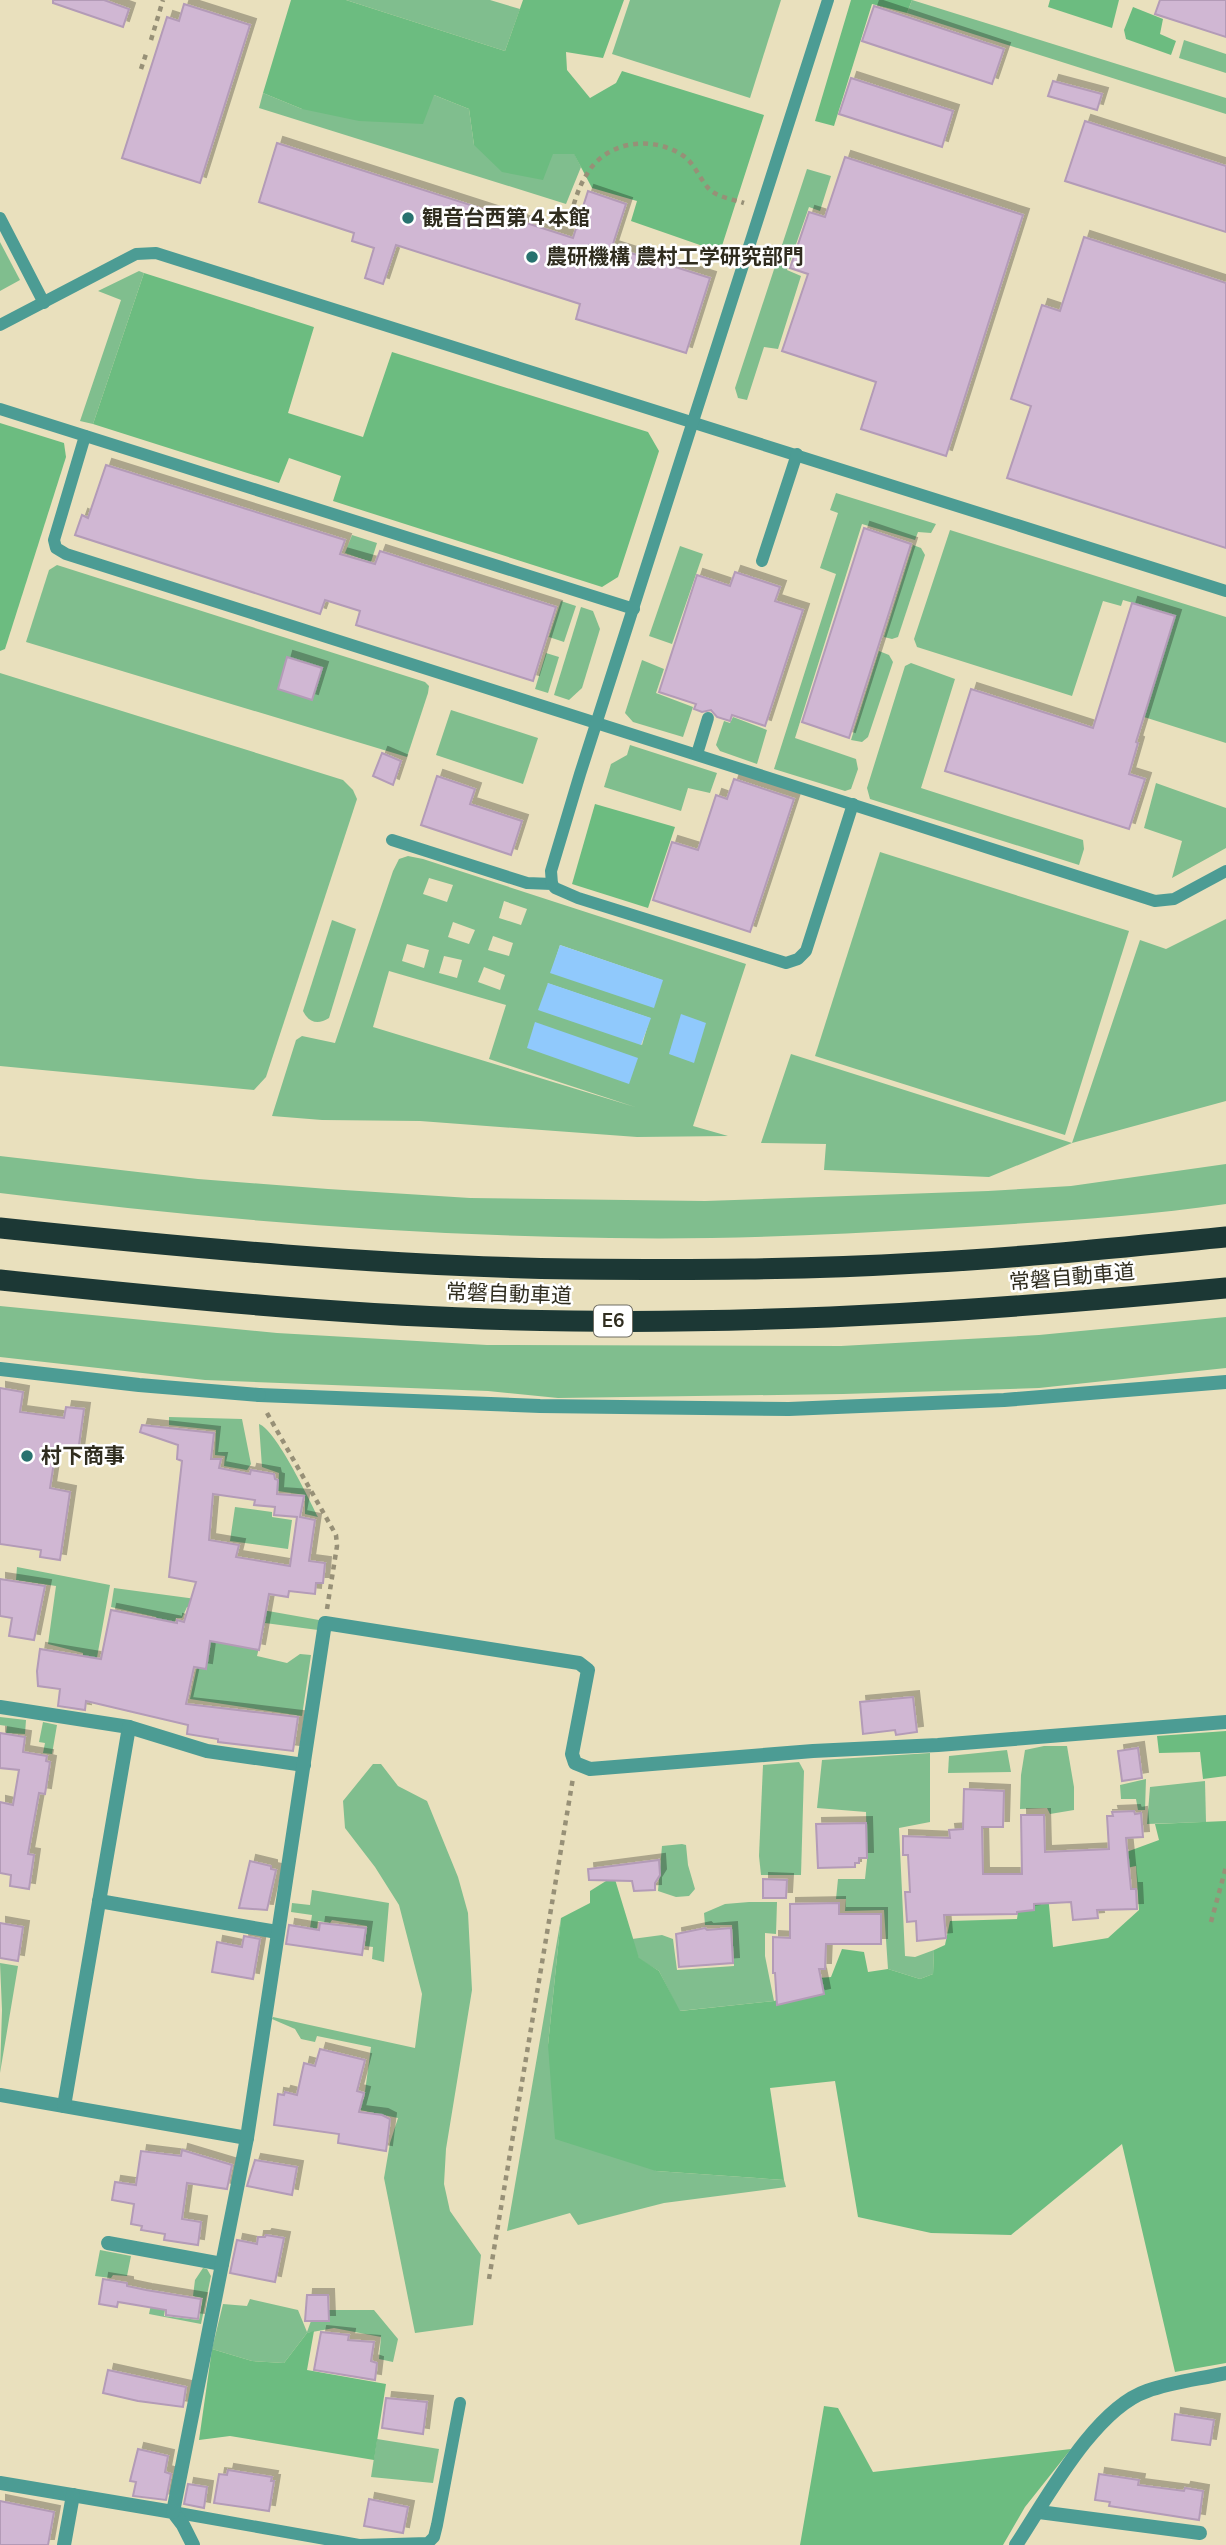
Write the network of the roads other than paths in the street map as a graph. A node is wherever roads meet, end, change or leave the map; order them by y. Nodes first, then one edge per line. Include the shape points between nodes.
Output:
1 (828, 0) edge
2 (0, 218) edge
3 (44, 303) junction
4 (0, 325) edge
5 (0, 409) edge
6 (693, 422) junction
7 (85, 436) junction
8 (797, 454) junction
9 (762, 561) dead end
10 (1226, 591) edge
11 (634, 610) junction
12 (708, 718) dead end
13 (597, 722) junction
14 (697, 754) junction
15 (853, 804) junction
16 (392, 840) dead end
17 (1226, 871) edge
18 (552, 884) junction
19 (0, 1228) edge
20 (1226, 1237) edge
21 (0, 1280) edge
22 (1226, 1288) edge
23 (0, 1369) edge
24 (1226, 1382) edge
25 (0, 1707) edge
26 (1226, 1722) edge
27 (130, 1727) junction
28 (304, 1765) junction
29 (99, 1901) junction
30 (277, 1932) junction
31 (0, 2095) edge
32 (64, 2106) junction
33 (247, 2138) junction
34 (108, 2243) dead end
35 (222, 2264) junction
36 (1226, 2374) edge
37 (460, 2403) dead end
38 (0, 2483) edge
39 (73, 2495) junction
40 (173, 2512) junction
41 (1038, 2512) junction
42 (1200, 2533) dead end
43 (64, 2545) edge
44 (193, 2545) edge
45 (1016, 2545) edge

1 - 6 lane
2 - 3 lane
3 - 4 lane
3 - 6 lane via 136,254 156,253
5 - 7 lane
6 - 8 lane
6 - 11 lane
7 - 11 lane
7 - 13 lane via 54,540 66,554
8 - 9 lane
8 - 10 lane
11 - 13 lane
12 - 14 lane
13 - 14 lane
13 - 18 lane via 552,866
14 - 15 lane
15 - 17 lane via 1155,901 1174,899
15 - 18 lane via 807,951 786,963 578,898
16 - 18 lane via 527,883
19 - 20 highway, 常磐自動車道 via 361,1261 572,1269 918,1263
21 - 22 highway, 常磐自動車道 / E6 via 350,1312 572,1321 920,1314
23 - 24 street via 259,1395 540,1406 789,1409 1004,1400
25 - 27 street
26 - 28 street via 590,1769 575,1763 572,1754 588,1670 579,1663 325,1623
27 - 28 street via 207,1751
27 - 29 street
28 - 30 street
29 - 30 street
29 - 32 street
30 - 33 street
31 - 32 street
32 - 33 street
33 - 35 street
34 - 35 street
35 - 40 street
36 - 41 street via 1145,2391 1123,2404 1093,2432
37 - 40 lane via 437,2525 428,2543 359,2545
38 - 39 street
39 - 40 street
39 - 43 street
40 - 44 street
41 - 42 street
41 - 45 street

